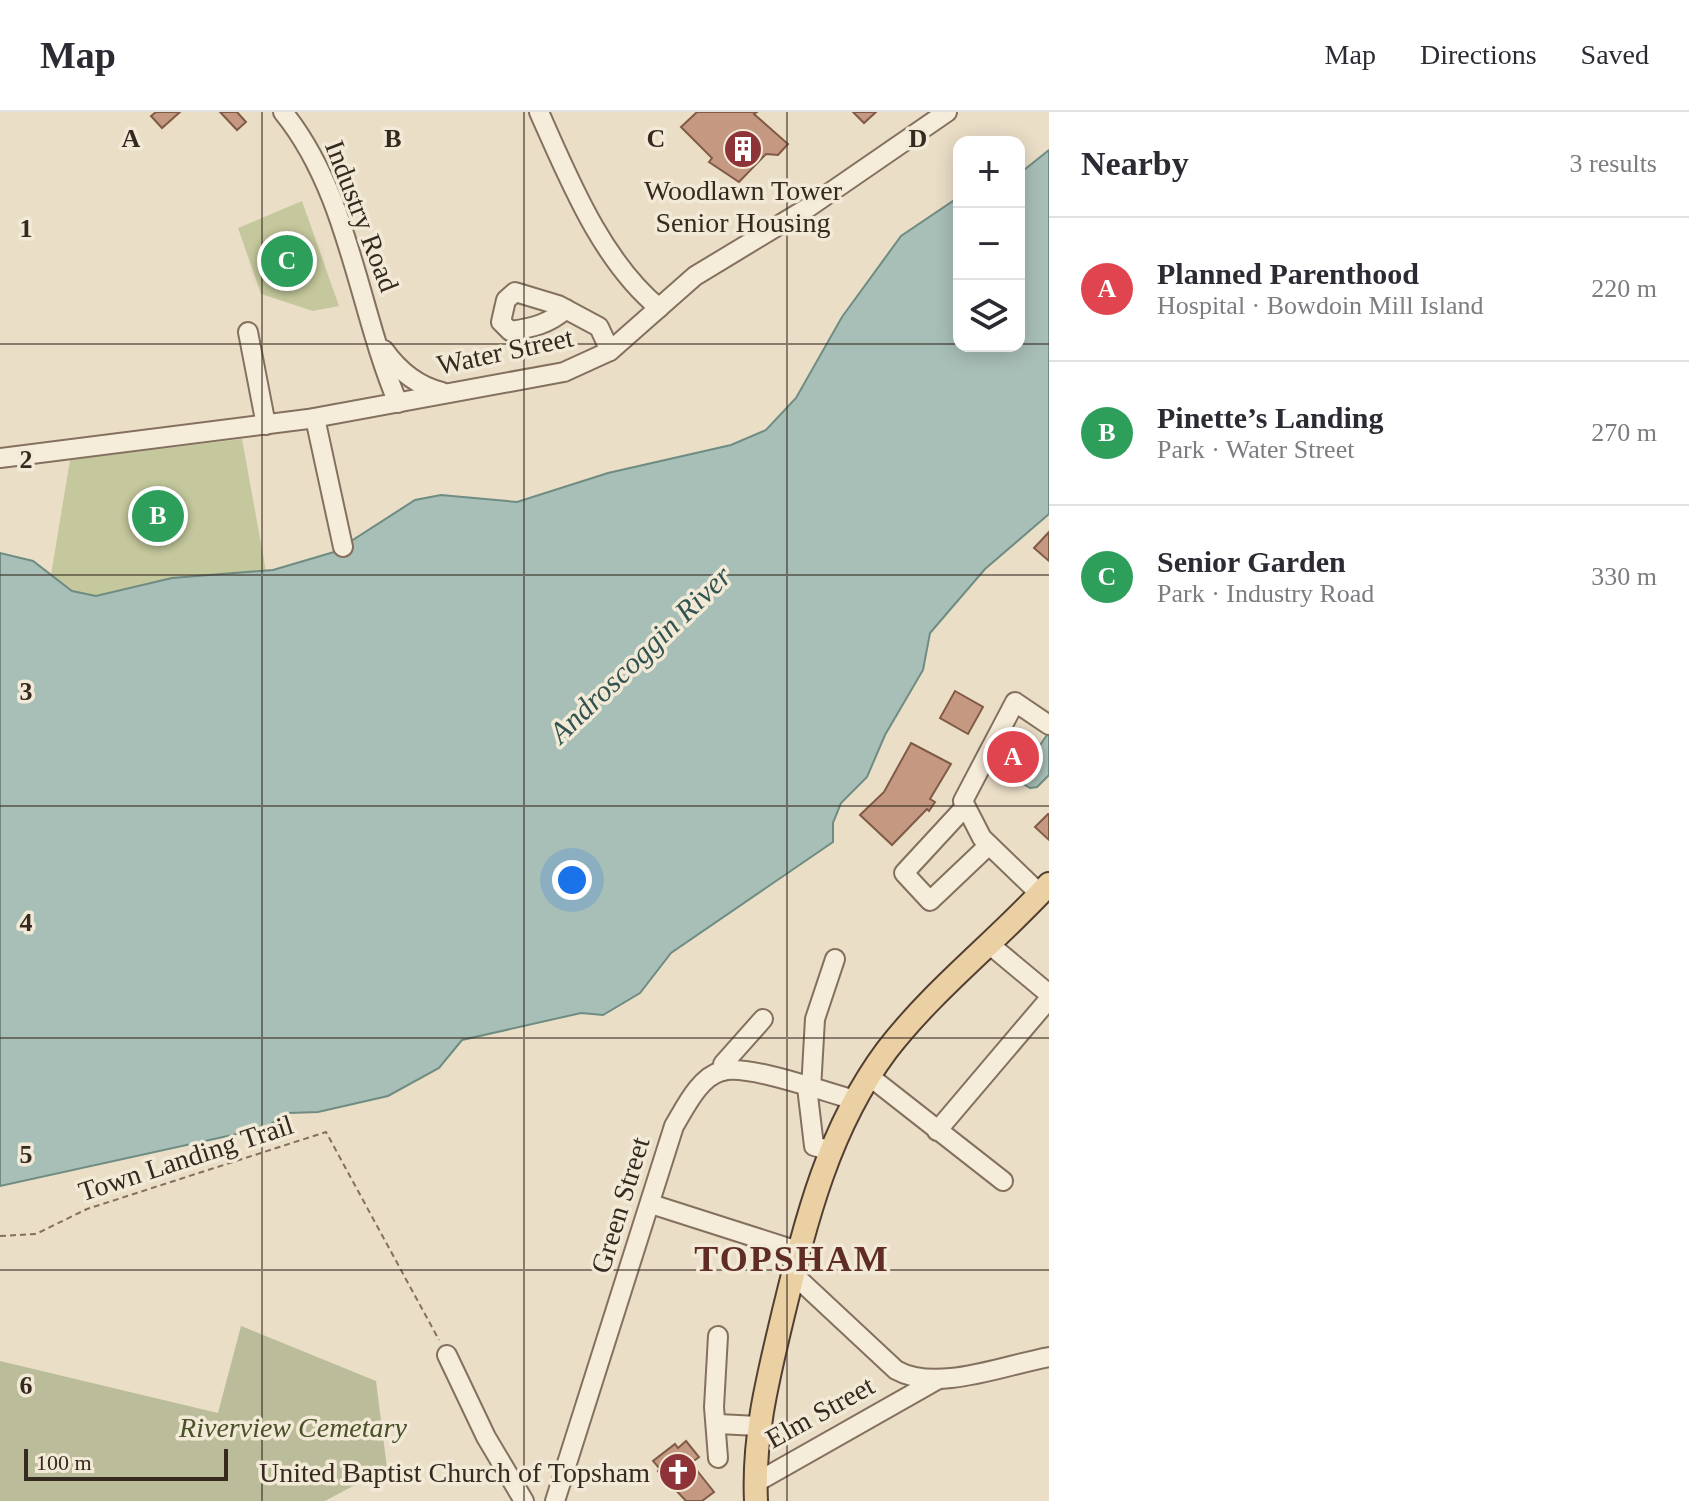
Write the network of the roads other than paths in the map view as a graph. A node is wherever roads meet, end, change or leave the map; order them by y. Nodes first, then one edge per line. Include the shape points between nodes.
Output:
1 (283, 112) edge
2 (539, 112) edge
3 (945, 113) edge
4 (659, 308) junction
5 (566, 309) dead end
6 (248, 332) dead end
7 (380, 344) junction
8 (610, 351) junction
9 (449, 393) junction
10 (398, 403) junction
11 (315, 418) junction
12 (266, 425) junction
13 (0, 458) edge
14 (343, 547) dead end
15 (1045, 723) edge
16 (964, 808) junction
17 (978, 827) junction
18 (989, 845) junction
19 (1046, 889) edge
20 (989, 944) junction
21 (835, 959) dead end
22 (1049, 997) edge
23 (763, 1019) dead end
24 (723, 1071) junction
25 (869, 1076) junction
26 (809, 1088) junction
27 (855, 1100) junction
28 (937, 1131) junction
29 (831, 1151) junction
30 (1003, 1181) dead end
31 (651, 1204) junction
32 (798, 1251) junction
33 (793, 1274) junction
34 (718, 1336) dead end
35 (447, 1355) road end
36 (1049, 1357) edge
37 (937, 1380) junction
38 (759, 1416) junction
39 (718, 1424) junction
40 (718, 1458) dead end
41 (755, 1492) edge
42 (524, 1501) edge
43 (555, 1501) edge
44 (735, 1501) edge

1 - 7 street, Industry Road via 318,169
2 - 4 street via 578,195 619,264
3 - 4 street, Water Street via 821,200 706,268
4 - 8 street, Water Street
5 - 8 street via 599,327
6 - 12 street
7 - 9 street, Industry Road via 423,387
7 - 10 street, Industry Road
8 - 9 street, Water Street via 552,375
9 - 10 street, Water Street
10 - 11 street, Water Street
11 - 12 street, Water Street
11 - 14 street
12 - 13 street, Water Street
15 - 16 street via 1015,702 967,787
16 - 17 street
16 - 18 street via 904,873 930,901
17 - 18 street
17 - 19 street via 993,833
18 - 19 street
19 - 20 main road
20 - 22 street
20 - 25 main road via 909,1024
21 - 26 street via 815,1019
22 - 28 street
23 - 24 street, Green Street via 723,1064
24 - 26 street via 745,1071
24 - 31 street, Green Street via 690,1097 674,1126
25 - 27 main road
25 - 28 street
26 - 27 street
26 - 29 street via 814,1146
27 - 29 main road
28 - 30 street
29 - 32 main road
31 - 32 street
31 - 43 street, Green Street
32 - 33 main road
33 - 37 street via 896,1370
33 - 38 main road
34 - 39 street
35 - 42 street
36 - 37 street
37 - 41 street, Elm Street
38 - 39 street
38 - 41 main road
39 - 40 street
41 - 44 main road, Elm Street

